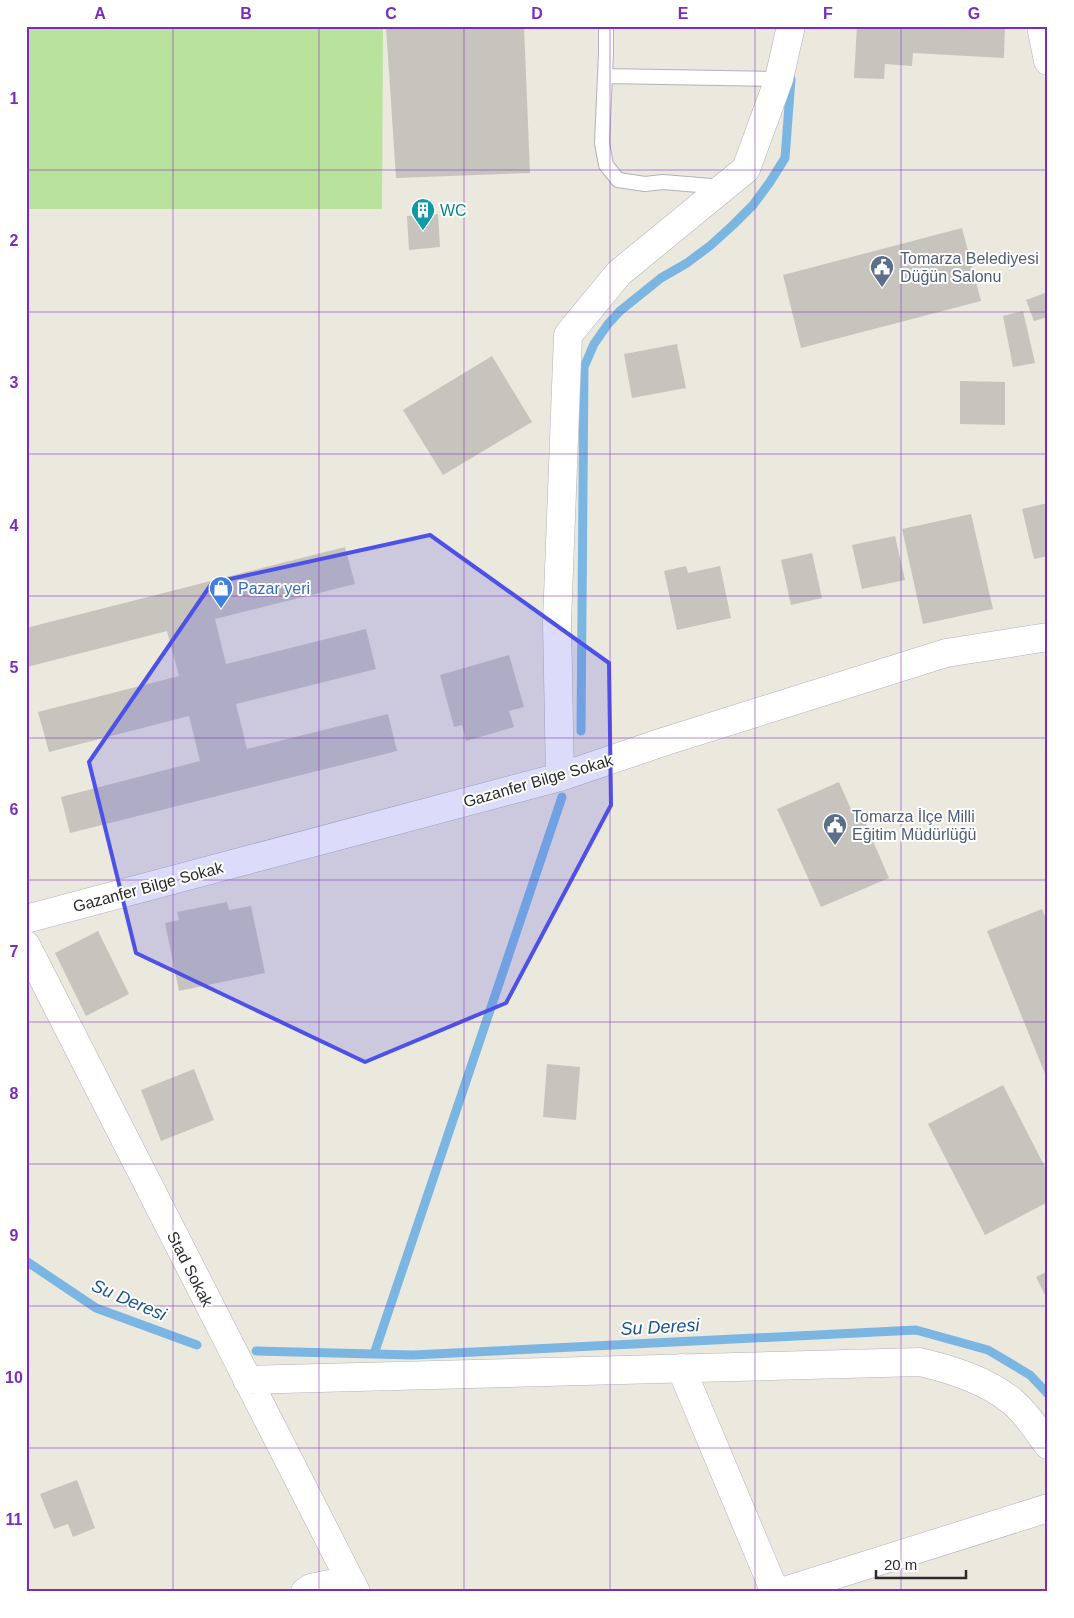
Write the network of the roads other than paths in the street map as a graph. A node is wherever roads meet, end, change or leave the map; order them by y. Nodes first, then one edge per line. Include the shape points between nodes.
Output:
1 (606, 26) edge
2 (791, 26) edge
3 (1041, 26) edge
4 (1048, 61) edge
5 (605, 76) junction
6 (779, 79) junction
7 (724, 188) junction
8 (1046, 644) edge
9 (560, 777) junction
10 (26, 919) edge
11 (26, 945) edge
12 (680, 1368) junction
13 (247, 1380) junction
14 (1048, 1444) edge
15 (1048, 1508) edge
16 (353, 1586) edge
17 (306, 1592) edge
18 (775, 1592) edge
19 (781, 1592) edge

1 - 5 lane
2 - 6 street
3 - 4 street
5 - 6 lane
5 - 7 lane via 602,143 606,165 618,180
6 - 7 street via 746,169
7 - 9 street via 619,273 568,335 557,622
8 - 9 street, Gazanfer Bilge Sokak via 946,652 666,740
9 - 10 street, Gazanfer Bilge Sokak
11 - 13 street, Stad Sokak
12 - 13 street
12 - 14 street via 920,1362 972,1378 994,1389 1014,1403
12 - 18 street
13 - 16 street, Stad Sokak
15 - 19 street
16 - 17 street via 311,1588

